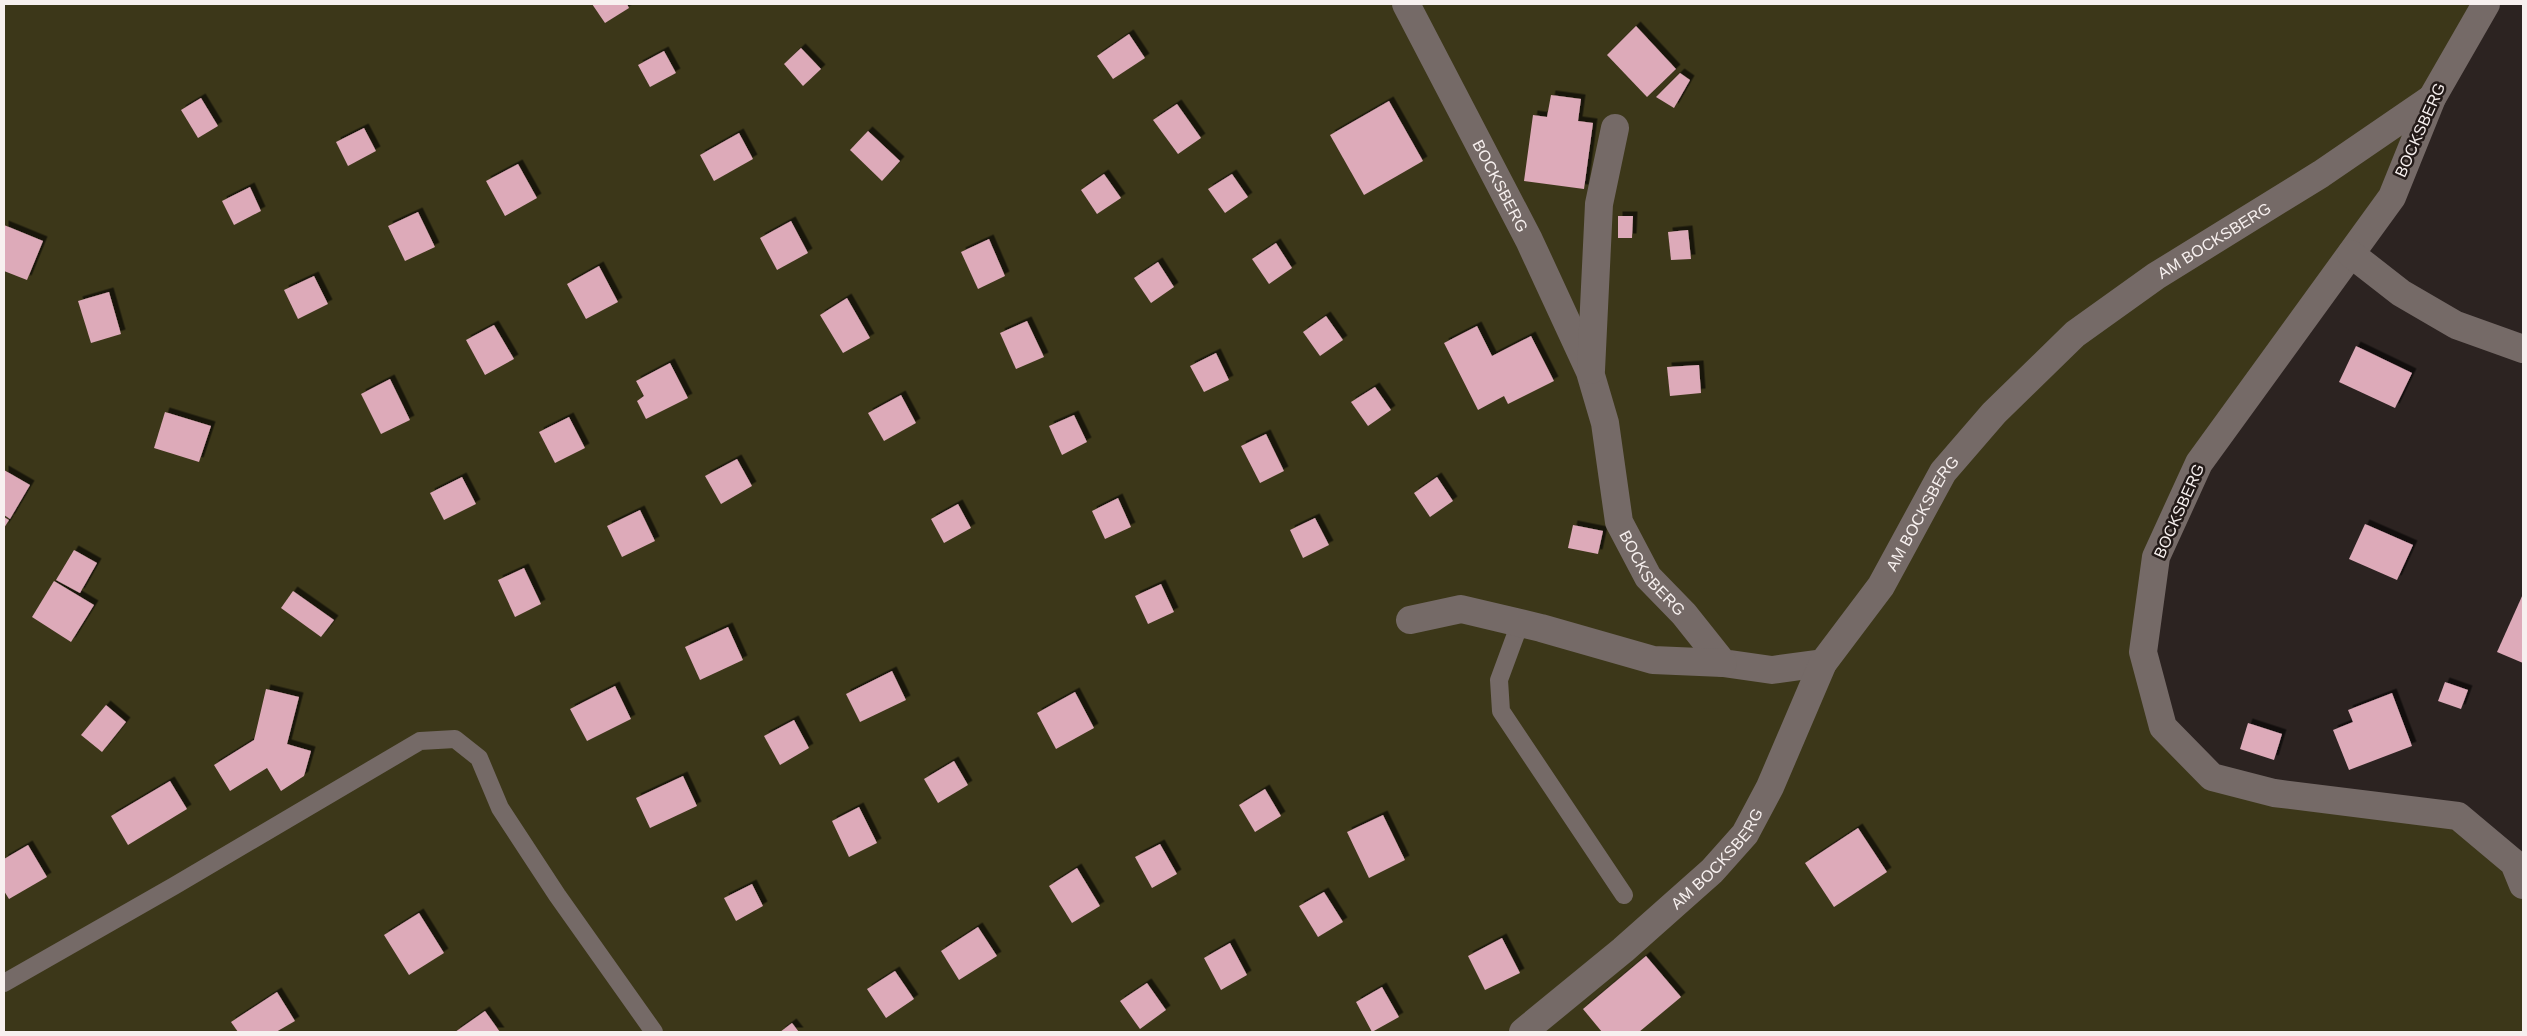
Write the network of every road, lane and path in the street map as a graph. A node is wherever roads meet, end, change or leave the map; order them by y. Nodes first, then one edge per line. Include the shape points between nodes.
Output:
1 (1406, 4) edge
2 (2486, 4) edge
3 (2432, 98) junction
4 (1615, 128) dead end
5 (2351, 254) junction
6 (2523, 349) edge
7 (1590, 372) junction
8 (1410, 620) dead end
9 (1520, 623) junction
10 (1723, 663) junction
11 (1823, 663) junction
12 (2523, 885) edge
13 (1624, 895) dead end
14 (4, 982) edge
15 (654, 1032) edge
16 (1523, 1032) edge

1 - 7 street, BOCKSBERG via 1529,240
2 - 3 street, BOCKSBERG
3 - 5 street, BOCKSBERG via 2392,197
3 - 11 street, AM BOCKSBERG via 2321,174 2156,276 2074,334 1994,413 1943,472 1881,586
4 - 7 street, BOCKSBERG via 1599,204
5 - 6 street via 2402,293 2456,325
5 - 12 street, BOCKSBERG via 2199,463 2156,557 2143,652 2163,727 2212,777 2274,793 2458,816 2514,863
7 - 10 street, BOCKSBERG via 1605,423 1619,522 1648,577 1684,614
8 - 9 street via 1461,609
9 - 10 street via 1653,660
9 - 13 lane via 1499,680 1501,712
10 - 11 street via 1772,670
11 - 16 street, AM BOCKSBERG via 1770,788 1745,834 1712,871
14 - 15 lane via 420,741 455,739 479,758 500,808 557,896

